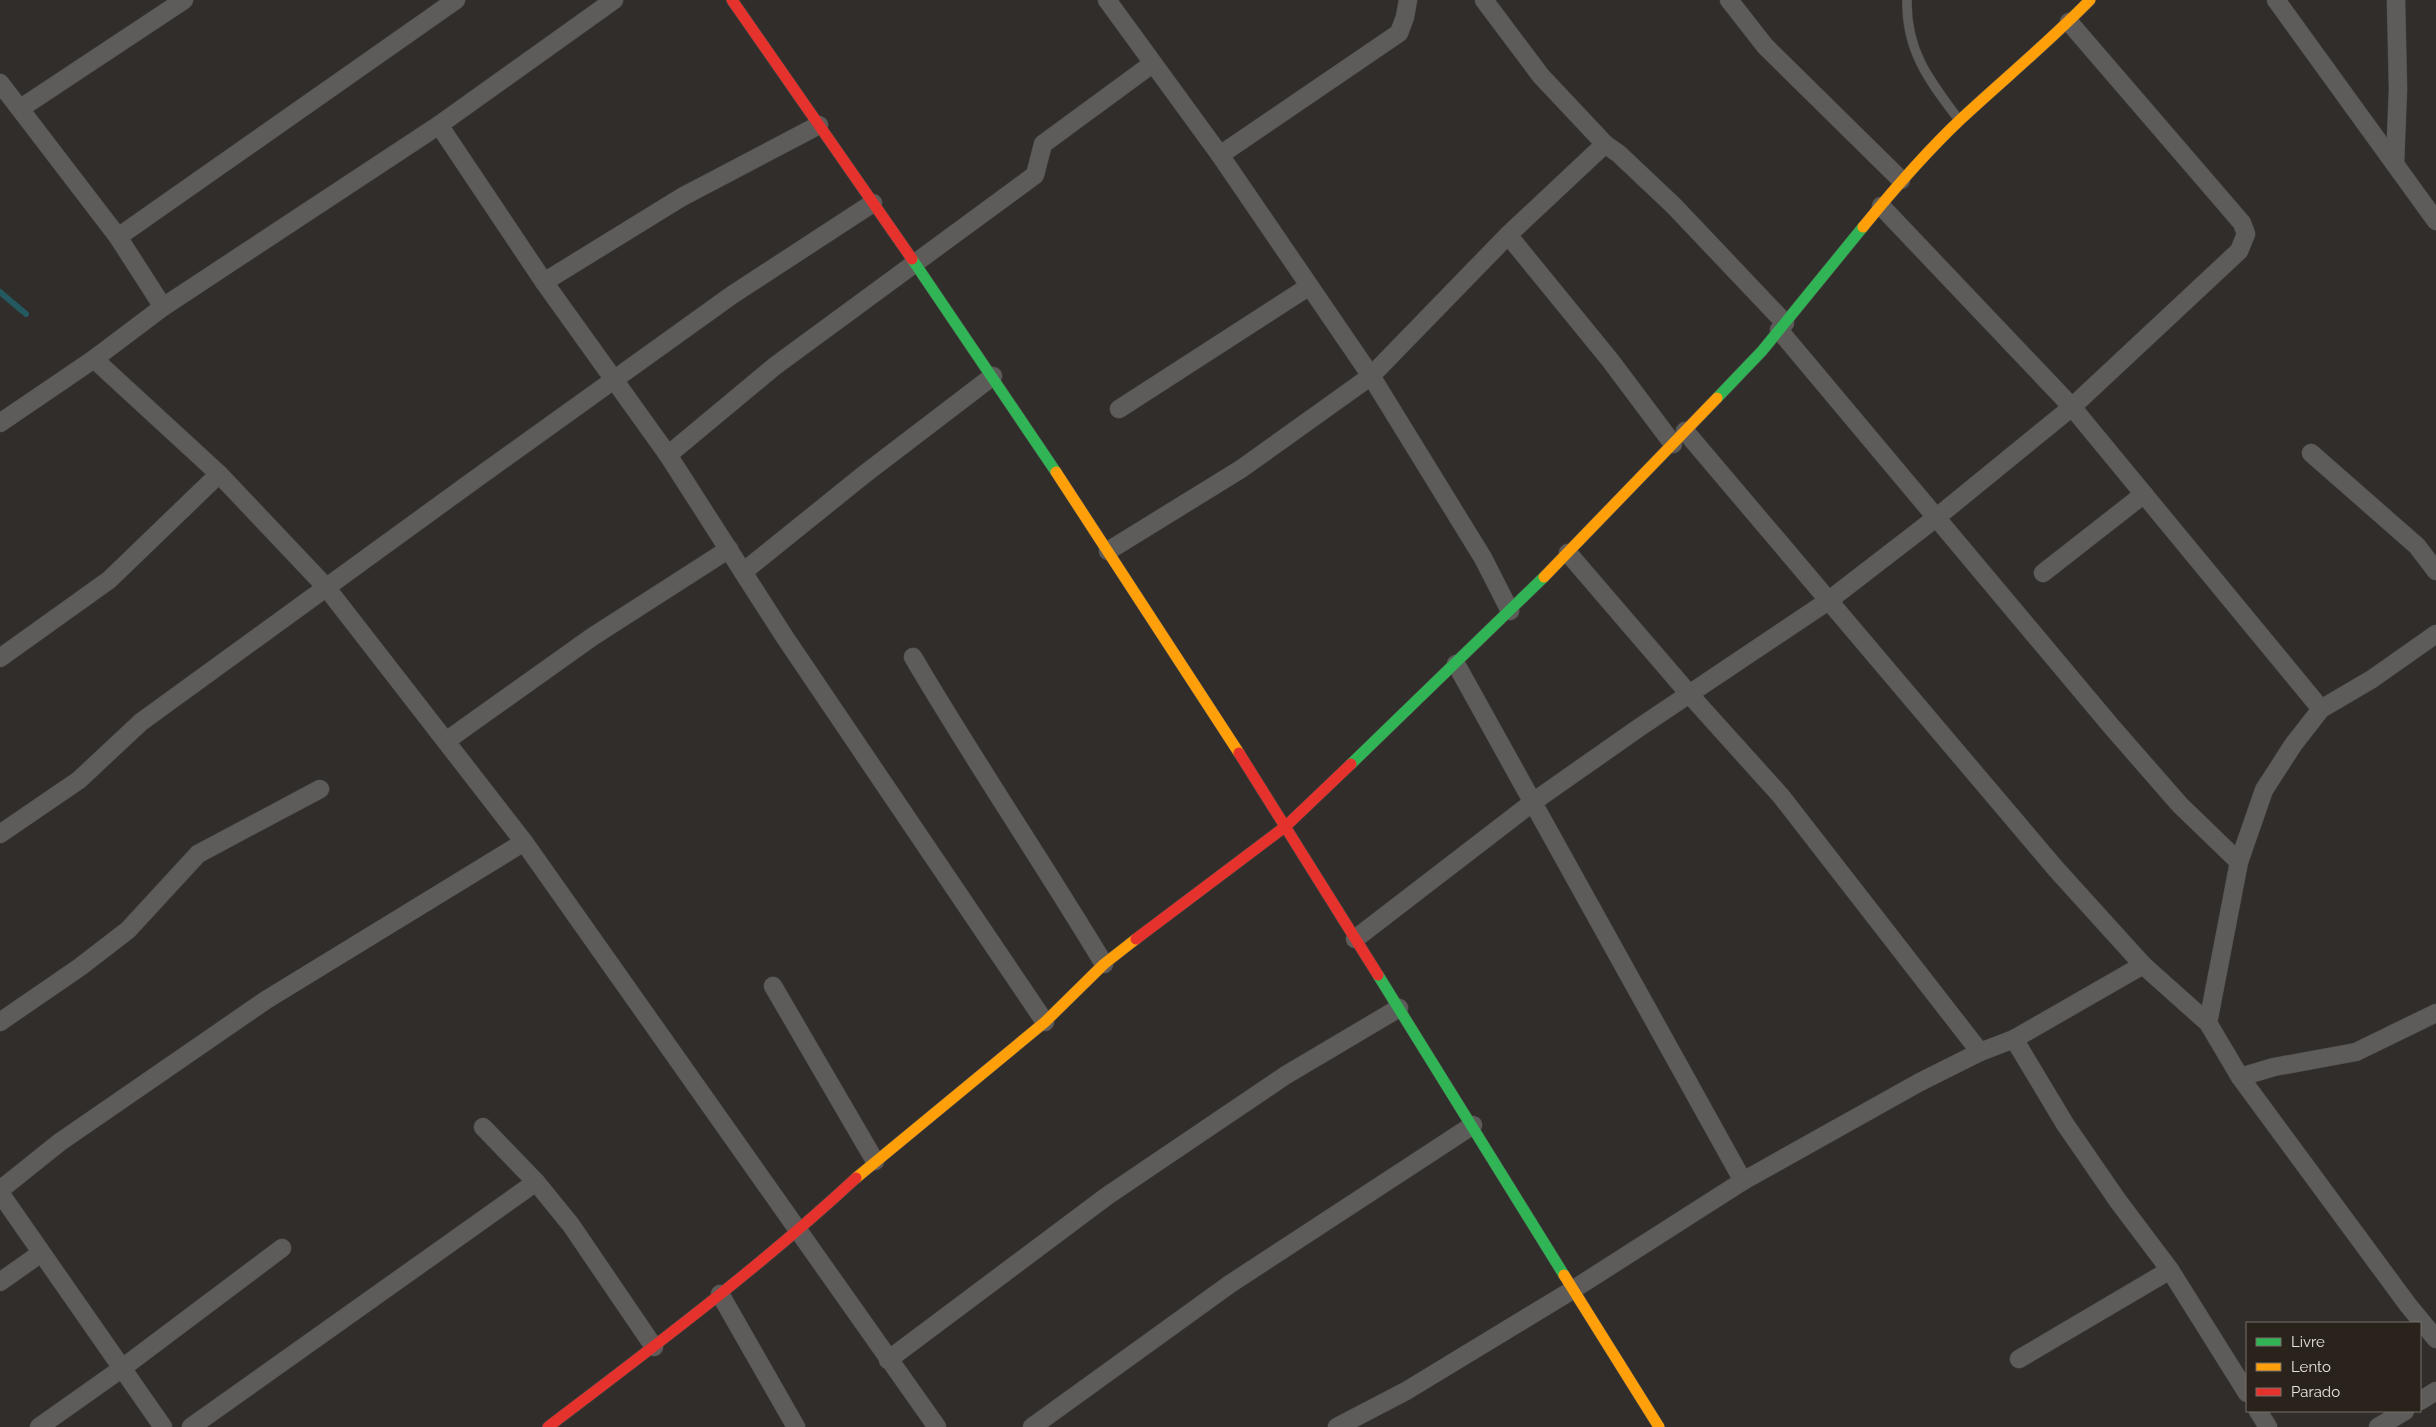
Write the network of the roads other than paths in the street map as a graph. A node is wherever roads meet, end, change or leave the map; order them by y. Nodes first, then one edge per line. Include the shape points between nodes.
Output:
1 (184, 0) edge
2 (456, 0) edge
3 (614, 0) edge
4 (732, 0) edge
5 (1408, 0) edge
6 (1484, 0) edge
7 (1729, 0) edge
8 (1907, 0) edge
9 (2090, 0) edge
10 (2276, 0) edge
11 (2396, 0) edge
12 (1111, 2) edge
13 (2069, 22) junction
14 (1152, 64) junction
15 (0, 83) edge
16 (21, 108) junction
17 (1960, 120) junction
18 (439, 125) junction
19 (819, 125) junction
20 (1605, 144) junction
21 (1220, 155) junction
22 (2395, 164) junction
23 (1901, 180) junction
24 (872, 203) junction
25 (1880, 206) junction
26 (2436, 221) edge
27 (1508, 235) junction
28 (118, 237) junction
29 (914, 265) junction
30 (544, 282) junction
31 (1308, 287) junction
32 (163, 307) junction
33 (1782, 326) junction
34 (94, 359) junction
35 (993, 376) junction
36 (1371, 376) junction
37 (614, 378) junction
38 (2072, 407) junction
39 (1119, 409) dead end
40 (0, 423) edge
41 (1679, 437) junction
42 (2311, 453) dead end
43 (668, 454) junction
44 (219, 474) junction
45 (2144, 494) junction
46 (1937, 517) junction
47 (729, 549) junction
48 (1108, 550) junction
49 (1568, 552) junction
50 (2436, 571) edge
51 (743, 572) junction
52 (2044, 573) dead end
53 (326, 587) junction
54 (1828, 600) junction
55 (1510, 610) junction
56 (2436, 634) edge
57 (913, 657) dead end
58 (0, 658) edge
59 (1456, 664) junction
60 (1690, 695) junction
61 (2321, 709) junction
62 (446, 741) junction
63 (320, 789) dead end
64 (1533, 802) junction
65 (1286, 826) junction
66 (0, 834) edge
67 (524, 842) junction
68 (2239, 862) junction
69 (1356, 939) junction
70 (1104, 964) junction
71 (2144, 965) junction
72 (773, 986) dead end
73 (1399, 1008) junction
74 (2436, 1013) edge
75 (0, 1022) edge
76 (1045, 1022) junction
77 (2208, 1023) junction
78 (2014, 1039) junction
79 (1980, 1052) junction
80 (2240, 1077) junction
81 (1473, 1125) junction
82 (483, 1127) dead end
83 (875, 1161) junction
84 (1743, 1181) junction
85 (536, 1182) junction
86 (0, 1192) edge
87 (799, 1231) junction
88 (282, 1248) dead end
89 (41, 1253) junction
90 (2170, 1270) junction
91 (0, 1282) edge
92 (1574, 1289) junction
93 (720, 1294) junction
94 (2436, 1339) edge
95 (654, 1347) junction
96 (2019, 1359) dead end
97 (888, 1360) junction
98 (121, 1369) junction
99 (2246, 1391) edge
100 (2436, 1391) edge
101 (2421, 1401) edge
102 (2259, 1412) edge
103 (2403, 1412) edge
104 (39, 1427) edge
105 (163, 1427) edge
106 (191, 1427) edge
107 (548, 1427) edge
108 (796, 1427) edge
109 (937, 1427) edge
110 (1032, 1427) edge
111 (1337, 1427) edge
112 (1659, 1427) edge
113 (2268, 1427) edge
114 (2378, 1427) edge

1 - 16 street
2 - 28 street
3 - 18 street
4 - 19 street
5 - 21 street via 1406,18 1399,33
6 - 20 street via 1541,76
7 - 23 street via 1765,46
8 - 17 lane via 1906,22 1913,46 1929,80
9 - 13 street
10 - 22 street
11 - 22 street via 2398,89
12 - 14 street
13 - 17 street
13 - 38 street via 2242,224 2246,234 2239,251
14 - 21 street
14 - 29 street via 1043,144 1035,175
15 - 16 street
16 - 28 street
17 - 23 street
18 - 30 street
18 - 32 street
19 - 24 street
19 - 30 street via 682,197
20 - 27 street
20 - 33 street via 1674,206
21 - 31 street
22 - 26 street
23 - 25 street
24 - 29 street
24 - 37 street
25 - 33 street
25 - 38 street
27 - 36 street
27 - 41 street via 1610,360
28 - 32 street
29 - 35 street
29 - 43 street via 775,366
30 - 37 street
31 - 36 street
31 - 39 street
32 - 34 street
33 - 41 street
33 - 46 street
34 - 40 street
34 - 44 street
35 - 48 street
35 - 51 street
36 - 48 street via 1241,469
36 - 55 street
37 - 43 street
37 - 53 street
38 - 45 street
38 - 46 street
41 - 49 street
41 - 54 street
42 - 50 street via 2417,546
43 - 47 street
44 - 53 street
44 - 58 street via 108,580
45 - 52 street
45 - 61 street
46 - 54 street
46 - 68 street via 2180,805
47 - 51 street
47 - 62 street via 592,637
48 - 65 street
49 - 55 street
49 - 60 street
51 - 76 street
53 - 62 street
53 - 66 street via 141,722 79,780
54 - 60 street
54 - 71 street via 2056,870
55 - 59 street
56 - 61 street via 2372,679
57 - 70 street
59 - 64 street
59 - 65 street
60 - 64 street
60 - 79 street via 1781,796
61 - 68 street via 2264,790
62 - 67 street
63 - 75 street via 198,854 128,930
64 - 69 street
64 - 84 street
65 - 69 street
65 - 70 street
67 - 86 street via 266,1000 60,1142
67 - 87 street
68 - 77 street
69 - 73 street
70 - 76 street
71 - 77 street
71 - 78 street
72 - 83 street
73 - 81 street
73 - 97 street via 1286,1075 1108,1196
74 - 80 street via 2356,1052 2274,1067
76 - 83 street
77 - 80 street
78 - 79 street
78 - 90 street via 2065,1124
79 - 84 street
80 - 94 street
81 - 92 street
81 - 110 street via 1230,1284
82 - 85 street
83 - 87 street
84 - 92 street
85 - 95 street via 571,1225
85 - 106 street
86 - 89 street
87 - 93 street
87 - 97 street
88 - 98 street
89 - 91 street
89 - 98 street
90 - 96 street
90 - 99 street
92 - 111 street via 1406,1391
92 - 112 street
93 - 95 street
93 - 108 street
95 - 107 street
97 - 109 street
98 - 104 street
98 - 105 street
100 - 101 street
102 - 113 street
103 - 114 street

